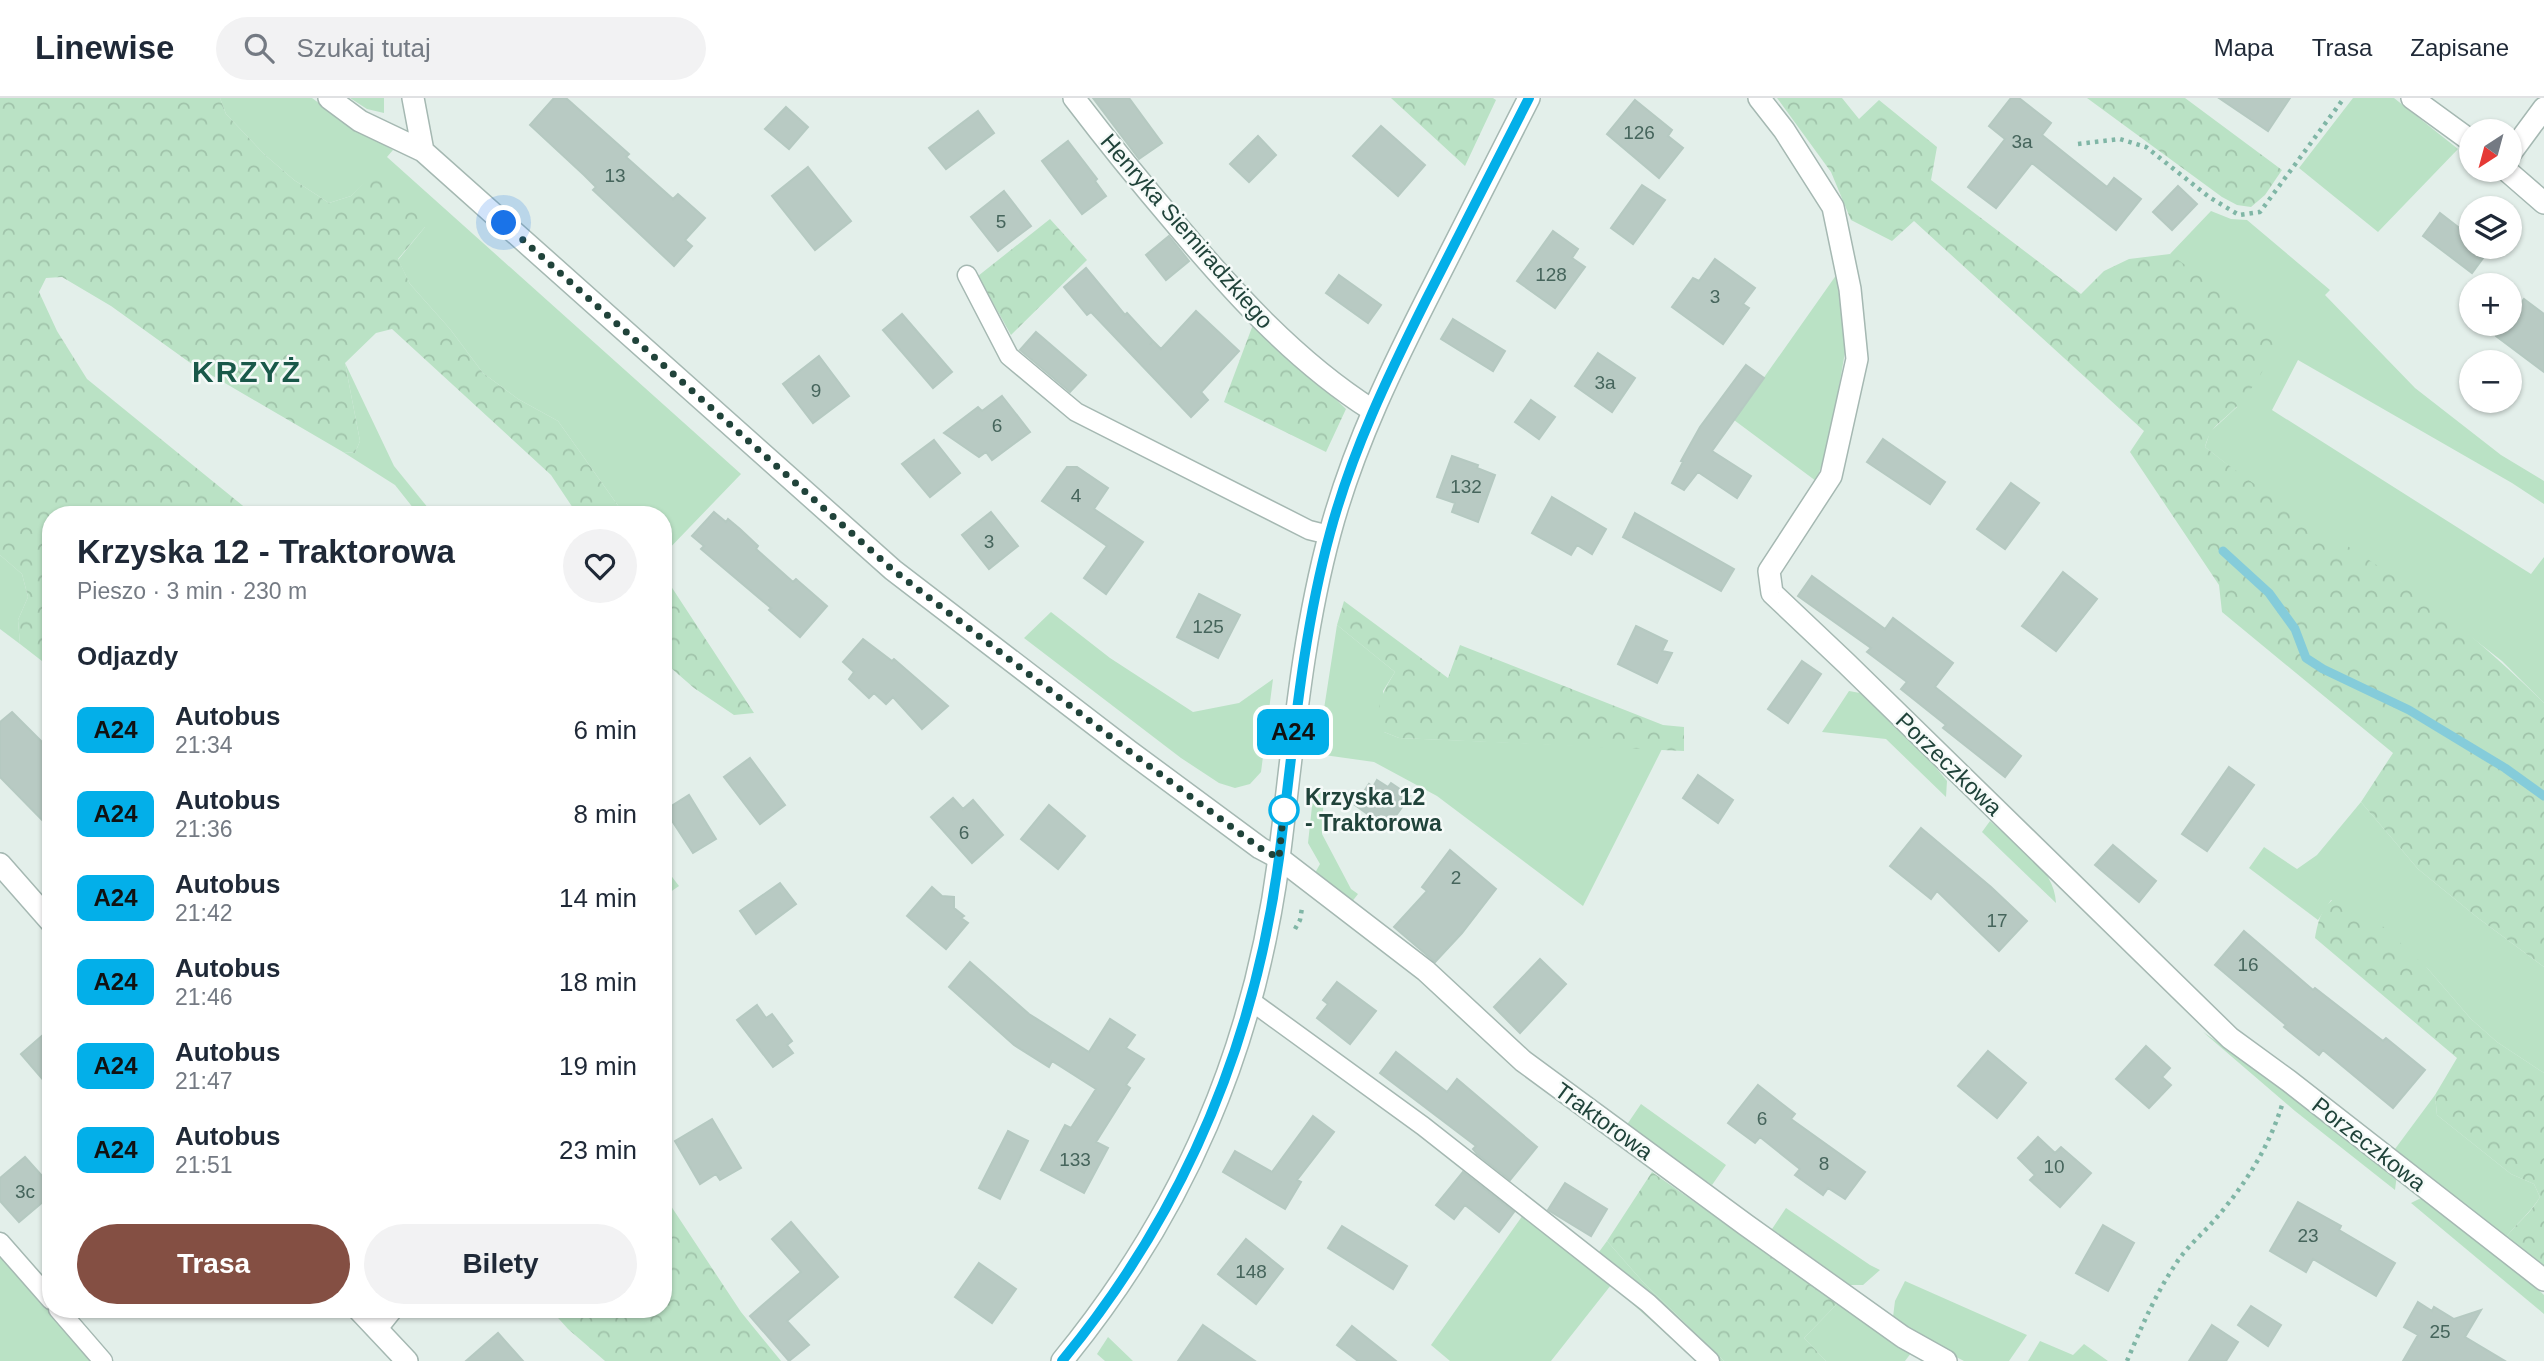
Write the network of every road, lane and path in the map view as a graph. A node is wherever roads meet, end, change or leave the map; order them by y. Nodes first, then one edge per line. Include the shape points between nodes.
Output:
1 (330, 98) edge
2 (413, 98) edge
3 (1074, 98) edge
4 (1529, 98) edge
5 (1759, 98) edge
6 (2344, 98) edge
7 (2412, 98) edge
8 (2544, 108) edge
9 (2459, 132) edge
10 (2522, 138) edge
11 (2078, 144) dead end
12 (423, 151) junction
13 (2520, 182) edge
14 (2544, 203) edge
15 (967, 275) dead end
16 (1372, 410) junction
17 (1329, 535) junction
18 (1279, 858) junction
19 (0, 864) edge
20 (42, 912) edge
21 (1251, 1001) junction
22 (2289, 1081) junction
23 (0, 1242) edge
24 (2544, 1280) edge
25 (42, 1290) edge
26 (66, 1318) edge
27 (367, 1318) edge
28 (387, 1318) edge
29 (378, 1329) junction
30 (103, 1361) edge
31 (407, 1361) edge
32 (1062, 1361) edge
33 (1710, 1361) edge
34 (1946, 1361) edge
35 (2127, 1361) edge

1 - 12 street, Traktorowa via 360,121
2 - 12 street
3 - 16 street, Henryka Siemiradzkiego via 1242,301 1335,386
4 - 16 street
5 - 22 street, Porzeczkowa via 1833,206 1850,289 1857,359 1831,476 1769,571 1772,593 2230,1038
6 - 11 path via 2260,212 2239,215 2146,147 2120,139
7 - 9 street
8 - 10 street
12 - 18 street, Traktorowa via 893,570 1129,751
13 - 14 street
15 - 17 lane via 1009,356 1076,412 1309,530
16 - 17 street
17 - 18 street via 1306,648
18 - 21 street
18 - 34 street, Traktorowa via 1426,971 1523,1061 1875,1317
19 - 20 street
21 - 32 street via 1231,1069 1179,1184 1135,1261
21 - 33 lane via 1423,1126 1648,1303
22 - 24 street, Porzeczkowa
22 - 35 path via 2275,1127 2251,1174 2176,1263
23 - 25 lane
26 - 30 lane
27 - 29 street
28 - 29 lane
29 - 31 street

